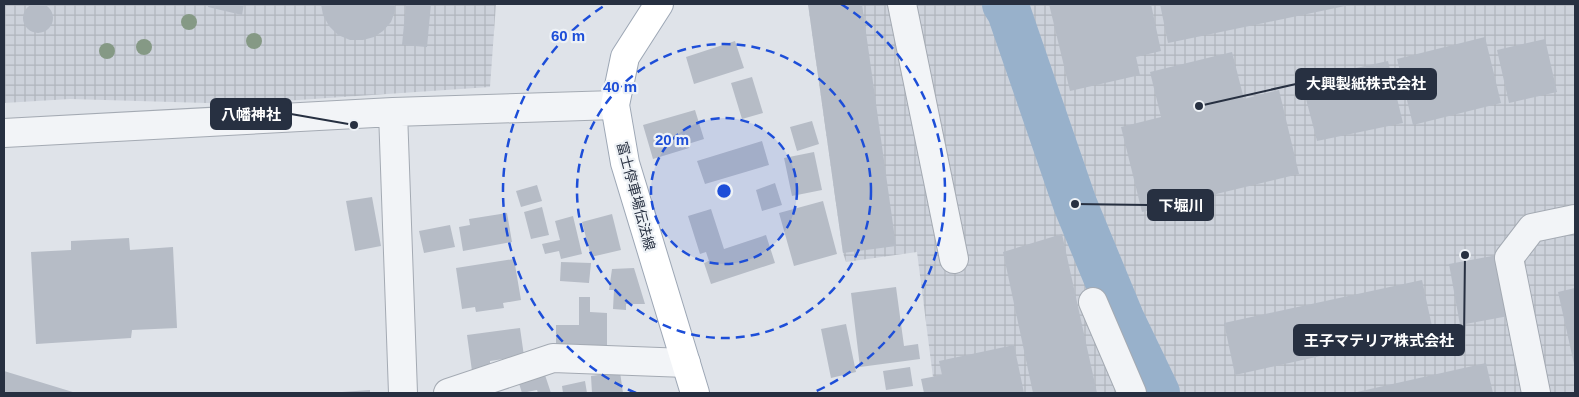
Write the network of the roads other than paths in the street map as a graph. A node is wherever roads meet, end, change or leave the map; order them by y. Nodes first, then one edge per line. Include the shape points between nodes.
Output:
1 (660, 4) edge
2 (902, 4) edge
3 (615, 105) junction
4 (393, 112) junction
5 (4, 133) edge
6 (1575, 219) edge
7 (954, 259) dead end
8 (1093, 302) dead end
9 (686, 363) junction
10 (403, 393) edge
11 (448, 393) edge
12 (695, 393) edge
13 (1132, 393) edge
14 (1536, 393) edge

1 - 3 main road, 富士停車場伝法線 via 625,57
2 - 7 street
3 - 4 street
3 - 9 main road, 富士停車場伝法線 via 624,163
4 - 5 street
4 - 10 street
6 - 14 street via 1532,228 1509,258
8 - 13 street
9 - 11 street via 552,358
9 - 12 main road, 富士停車場伝法線

